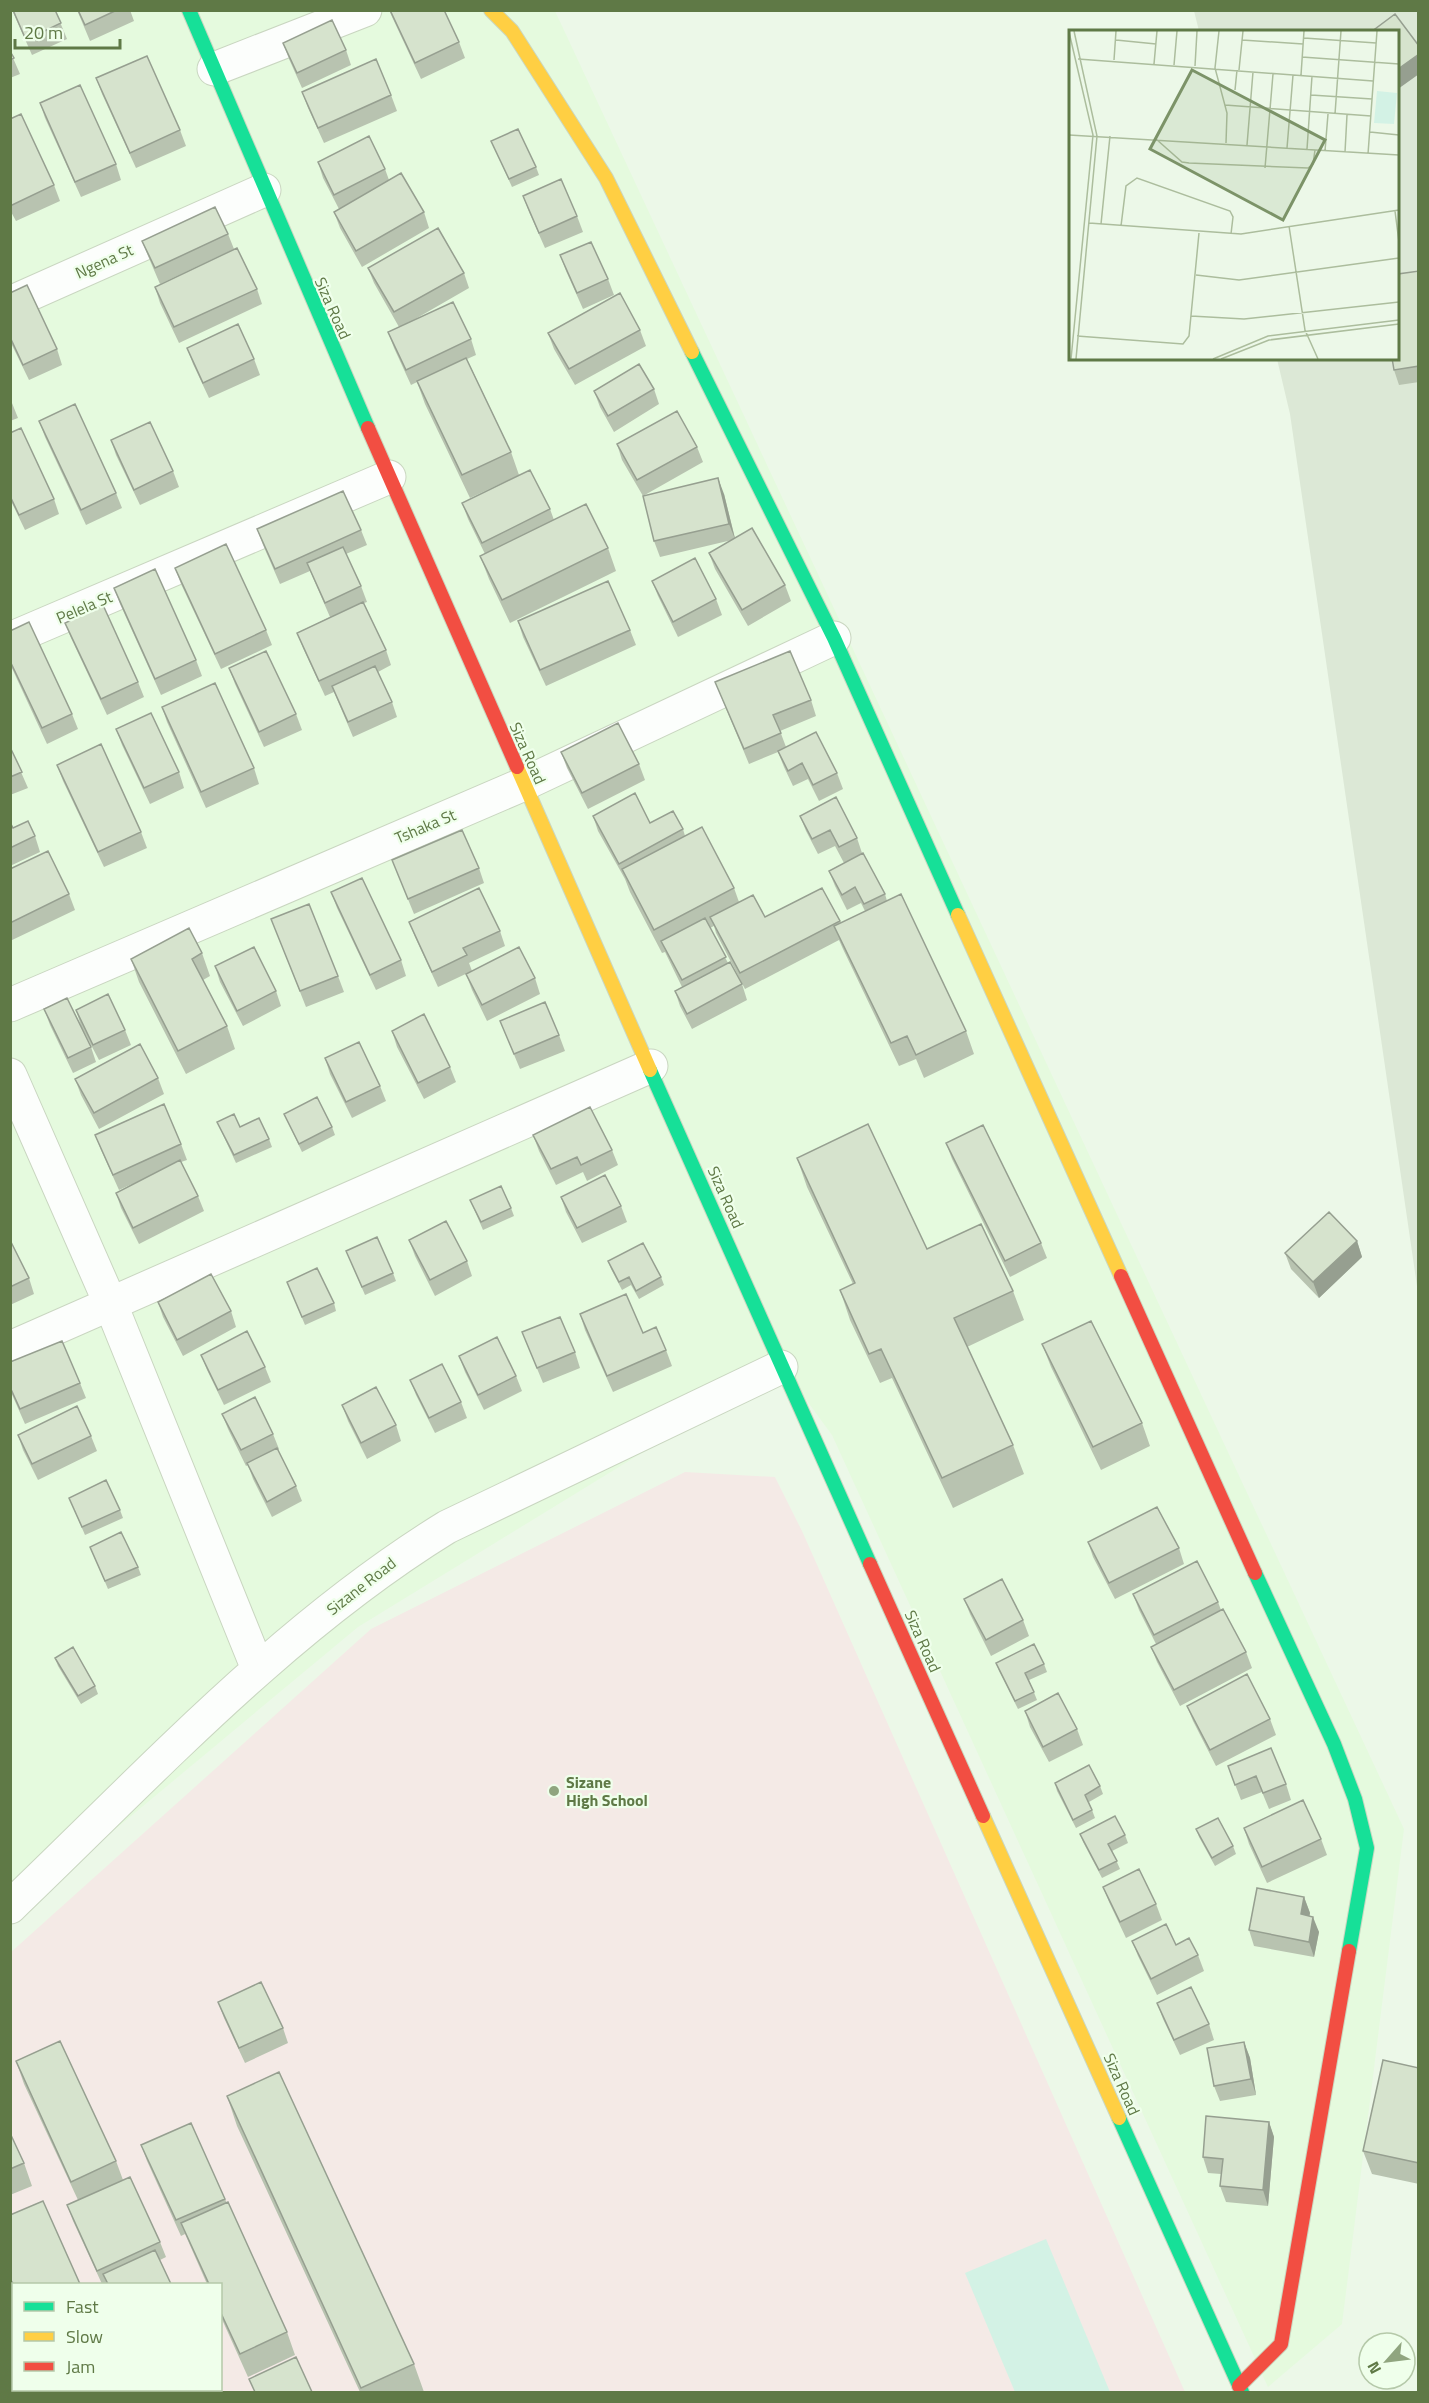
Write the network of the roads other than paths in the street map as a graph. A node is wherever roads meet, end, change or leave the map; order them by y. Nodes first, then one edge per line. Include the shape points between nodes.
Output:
1 (189, 10) edge
2 (365, 10) edge
3 (491, 10) edge
4 (214, 69) junction
5 (264, 190) junction
6 (10, 303) edge
7 (389, 477) junction
8 (834, 638) junction
9 (10, 639) edge
10 (524, 784) junction
11 (10, 1005) edge
12 (651, 1066) junction
13 (10, 1075) edge
14 (111, 1305) junction
15 (10, 1348) edge
16 (782, 1367) junction
17 (258, 1669) junction
18 (10, 1907) edge
19 (1241, 2389) edge

1 - 4 street, Siza Road
2 - 4 street
3 - 8 street via 512,31 606,178
4 - 5 street, Siza Road
5 - 6 street, Ngena St
5 - 7 street, Siza Road
7 - 9 street, Pelela St
7 - 10 street, Siza Road
8 - 10 street, Tshaka St
8 - 19 street via 1334,1744 1355,1799 1367,1848 1281,2344
10 - 11 street, Tshaka St
10 - 12 street, Siza Road
12 - 14 street
12 - 16 street, Siza Road
13 - 14 street
14 - 15 street
14 - 17 street
16 - 17 street, Sizane Road via 447,1527 353,1590
16 - 19 street, Siza Road
17 - 18 street, Sizane Road

